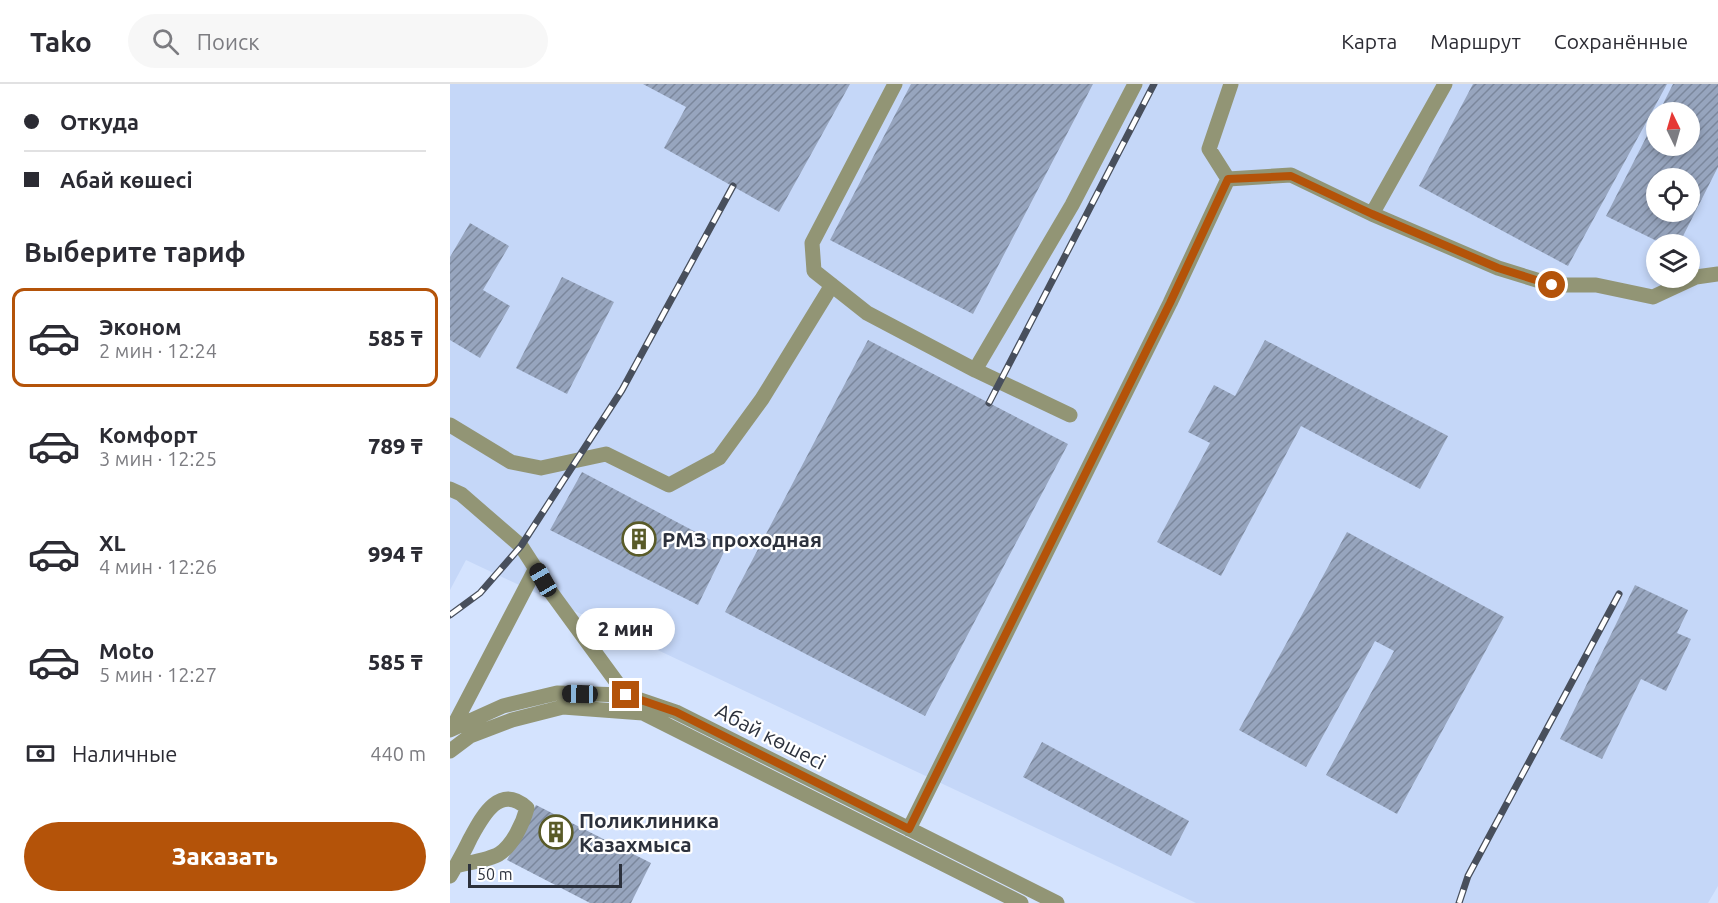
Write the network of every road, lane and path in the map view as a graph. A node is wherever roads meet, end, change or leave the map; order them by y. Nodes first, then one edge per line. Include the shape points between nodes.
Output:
1 (896, 84) edge
2 (1134, 84) edge
3 (1231, 84) edge
4 (1445, 84) edge
5 (1228, 179) junction
6 (1372, 214) junction
7 (1718, 274) edge
8 (832, 285) junction
9 (975, 370) junction
10 (1070, 415) dead end
11 (450, 425) edge
12 (450, 489) edge
13 (536, 568) junction
14 (626, 695) junction
15 (451, 730) edge
16 (450, 751) edge
17 (909, 829) junction
18 (453, 871) edge
19 (1021, 903) edge
20 (1057, 903) edge

1 - 8 street via 812,243 814,272
2 - 9 street via 1072,205
3 - 5 street via 1209,149
4 - 6 street
5 - 6 street via 1291,176
5 - 17 street
6 - 7 street via 1498,268 1552,285 1596,285 1653,297 1696,278
8 - 9 street via 867,313
8 - 11 street via 762,399 719,458 669,484 606,454 542,468 510,462
9 - 10 street
12 - 13 street via 521,546
13 - 14 street
13 - 15 street
14 - 15 street, Абай көшесі via 557,693 503,706
14 - 17 street, Абай көшесі via 676,712
16 - 19 street, Абай көшесі via 470,736 563,707 643,713
17 - 20 street, Абай көшесі
18 - 18 street via 491,806 505,799 518,801 527,808 524,820 498,854

